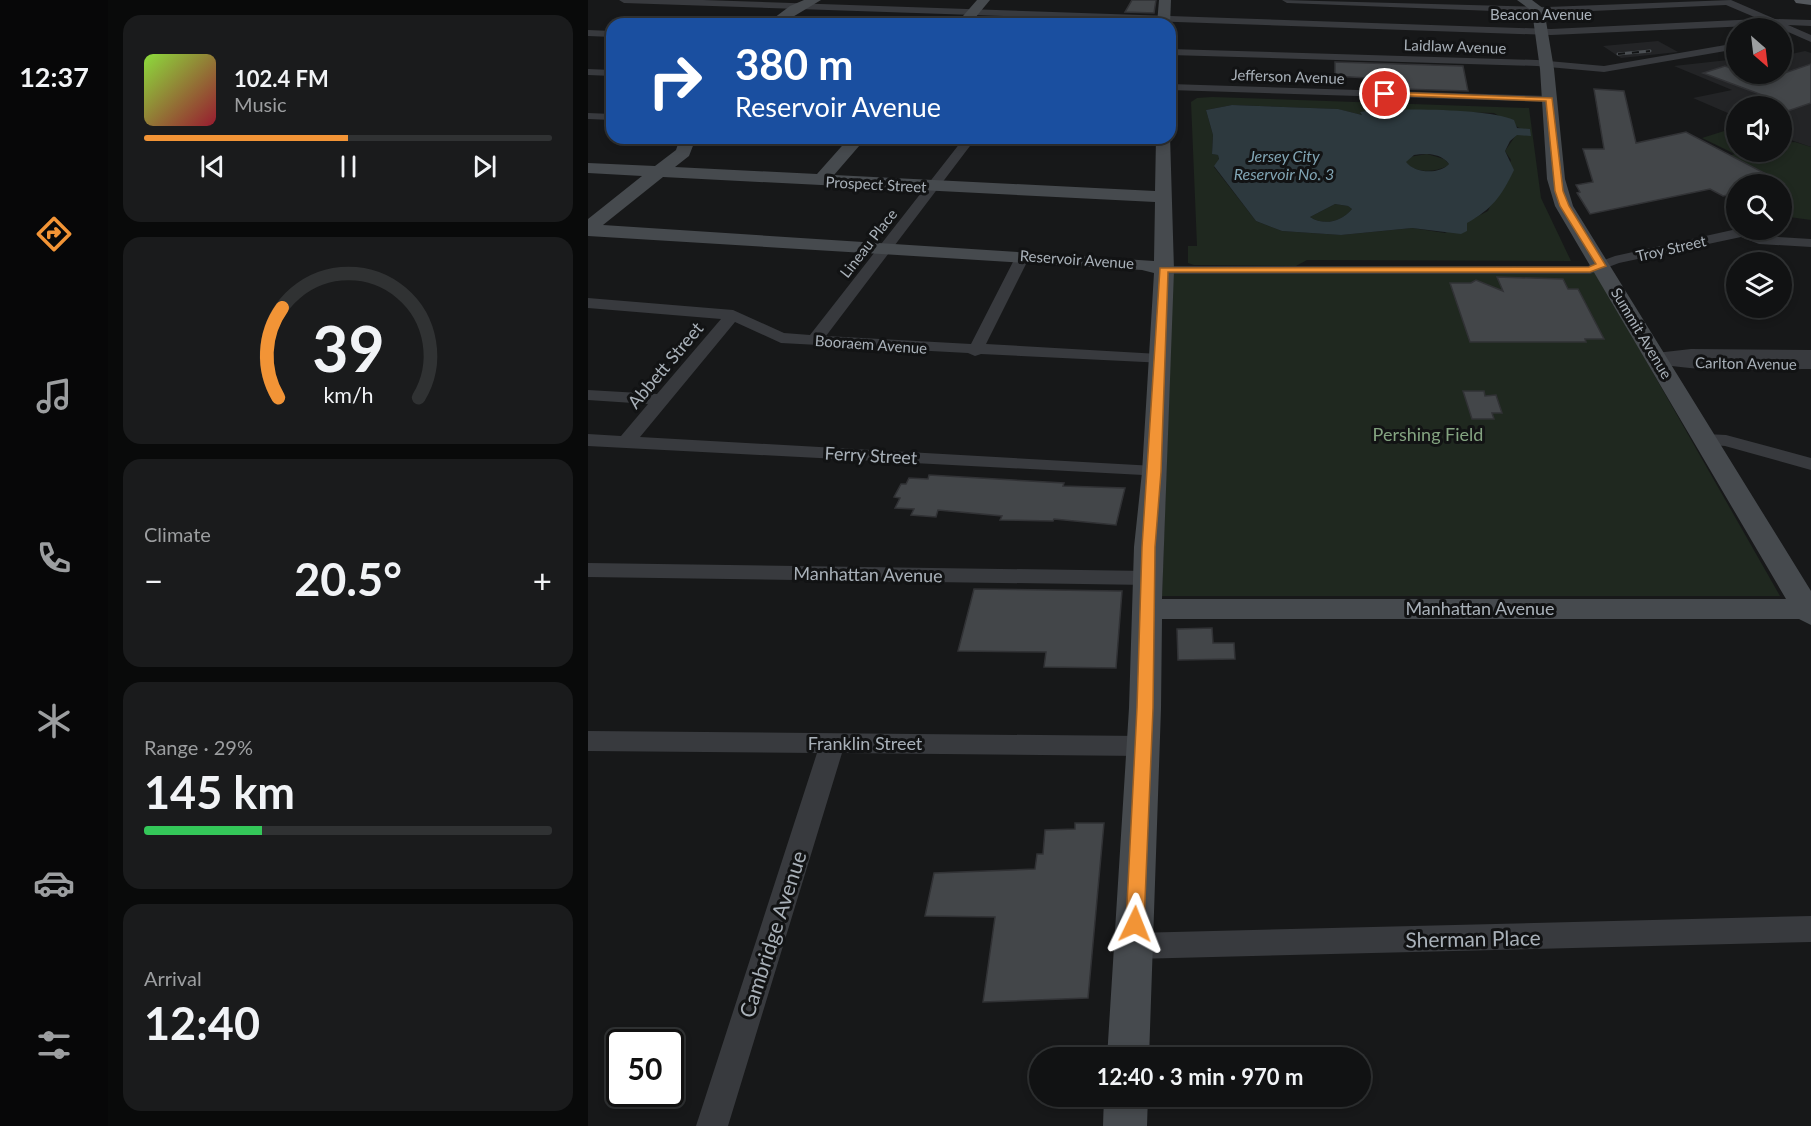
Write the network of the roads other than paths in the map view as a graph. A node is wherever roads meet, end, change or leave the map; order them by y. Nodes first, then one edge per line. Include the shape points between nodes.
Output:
1 (624, 0) edge
2 (814, 0) edge
3 (984, 0) edge
4 (1165, 0) edge
5 (1287, 0) edge
6 (1306, 0) edge
7 (1523, 0) edge
8 (1621, 0) edge
9 (1801, 0) edge
10 (1725, 1) edge
11 (1811, 1) edge
12 (1634, 6) junction
13 (802, 7) junction
14 (1538, 9) junction
15 (973, 12) junction
16 (783, 18) edge
17 (968, 18) edge
18 (1100, 18) edge
19 (1163, 18) edge
20 (1766, 18) edge
21 (1176, 21) edge
22 (1792, 22) edge
23 (1811, 23) edge
24 (1726, 24) edge
25 (1792, 30) edge
26 (1542, 32) junction
27 (588, 33) edge
28 (606, 34) edge
29 (1806, 37) edge
30 (1726, 48) edge
31 (1176, 52) edge
32 (1546, 65) junction
33 (588, 72) edge
34 (606, 73) edge
35 (1176, 87) edge
36 (1549, 99) junction
37 (588, 116) edge
38 (606, 117) edge
39 (686, 144) edge
40 (853, 144) edge
41 (965, 144) edge
42 (1164, 144) edge
43 (588, 168) edge
44 (659, 172) junction
45 (820, 181) junction
46 (930, 187) junction
47 (1164, 197) junction
48 (588, 229) edge
49 (1811, 243) edge
50 (885, 248) junction
51 (1023, 256) junction
52 (1602, 266) junction
53 (1164, 270) junction
54 (588, 303) edge
55 (734, 315) junction
56 (814, 340) junction
57 (975, 351) junction
58 (1811, 355) edge
59 (1159, 358) junction
60 (1656, 358) junction
61 (1811, 364) edge
62 (588, 395) edge
63 (662, 400) junction
64 (588, 440) edge
65 (1706, 440) junction
66 (627, 441) junction
67 (1811, 464) edge
68 (1155, 472) junction
69 (588, 570) edge
70 (1148, 578) junction
71 (1148, 609) junction
72 (1810, 611) edge
73 (588, 741) edge
74 (833, 743) junction
75 (1142, 746) junction
76 (1811, 929) edge
77 (1134, 946) junction
78 (1129, 1047) edge
79 (1126, 1107) edge
80 (712, 1126) edge
81 (1125, 1126) edge

1 - 13 street, Beacon Avenue
2 - 13 street
3 - 15 street
4 - 19 street
5 - 6 street
6 - 14 street
7 - 14 street
8 - 12 street
9 - 11 main road
10 - 12 street
10 - 20 street
12 - 14 street
13 - 15 street, Beacon Avenue
13 - 16 street
14 - 26 street, Summit Avenue
15 - 17 street
15 - 18 street, Beacon Avenue
21 - 26 street, Beacon Avenue
22 - 23 street, Beacon Avenue
24 - 26 street, Beacon Avenue
25 - 29 street
26 - 32 street, Summit Avenue
27 - 28 street
30 - 32 street, Laidlaw Avenue via 1604,69
31 - 32 street, Laidlaw Avenue
32 - 36 street, Summit Avenue
33 - 34 street
35 - 36 street, Jefferson Avenue
36 - 52 street, Summit Avenue via 1559,191 1564,206
37 - 38 street
39 - 44 street via 683,152
40 - 45 street
41 - 46 street, Lineau Place
42 - 47 street
43 - 44 street, Prospect Street
44 - 45 street, Prospect Street
44 - 48 street
45 - 46 street, Prospect Street
46 - 47 street, Prospect Street
46 - 50 street, Lineau Place
47 - 53 street
48 - 50 street, Reservoir Avenue
49 - 52 street, Troy Street via 1759,240 1743,232
50 - 51 street, Reservoir Avenue
50 - 56 street, Lineau Place
51 - 53 street, Reservoir Avenue via 1144,264
51 - 57 street
52 - 53 street, Reservoir Avenue via 1590,270
52 - 60 street, Summit Avenue
53 - 59 street
54 - 55 street, Booraem Avenue
55 - 56 street, Booraem Avenue via 781,338
55 - 63 street, Abbett Street
56 - 57 street, Booraem Avenue
57 - 59 street, Booraem Avenue
58 - 60 street, Carlton Avenue via 1691,354
59 - 68 street
60 - 61 street, Carlton Avenue via 1700,364
60 - 65 street, Summit Avenue
62 - 63 street
63 - 66 street, Abbett Street
64 - 66 street, Ferry Street
65 - 67 street via 1726,441
65 - 72 street, Summit Avenue
66 - 68 street, Ferry Street
68 - 70 street
69 - 70 street, Manhattan Avenue
70 - 71 street
71 - 72 street, Manhattan Avenue
71 - 75 street
73 - 74 street, Franklin Street
74 - 75 street, Franklin Street
74 - 80 street, Cambridge Avenue
75 - 77 street
76 - 77 street, Sherman Place
77 - 78 street
79 - 81 street

